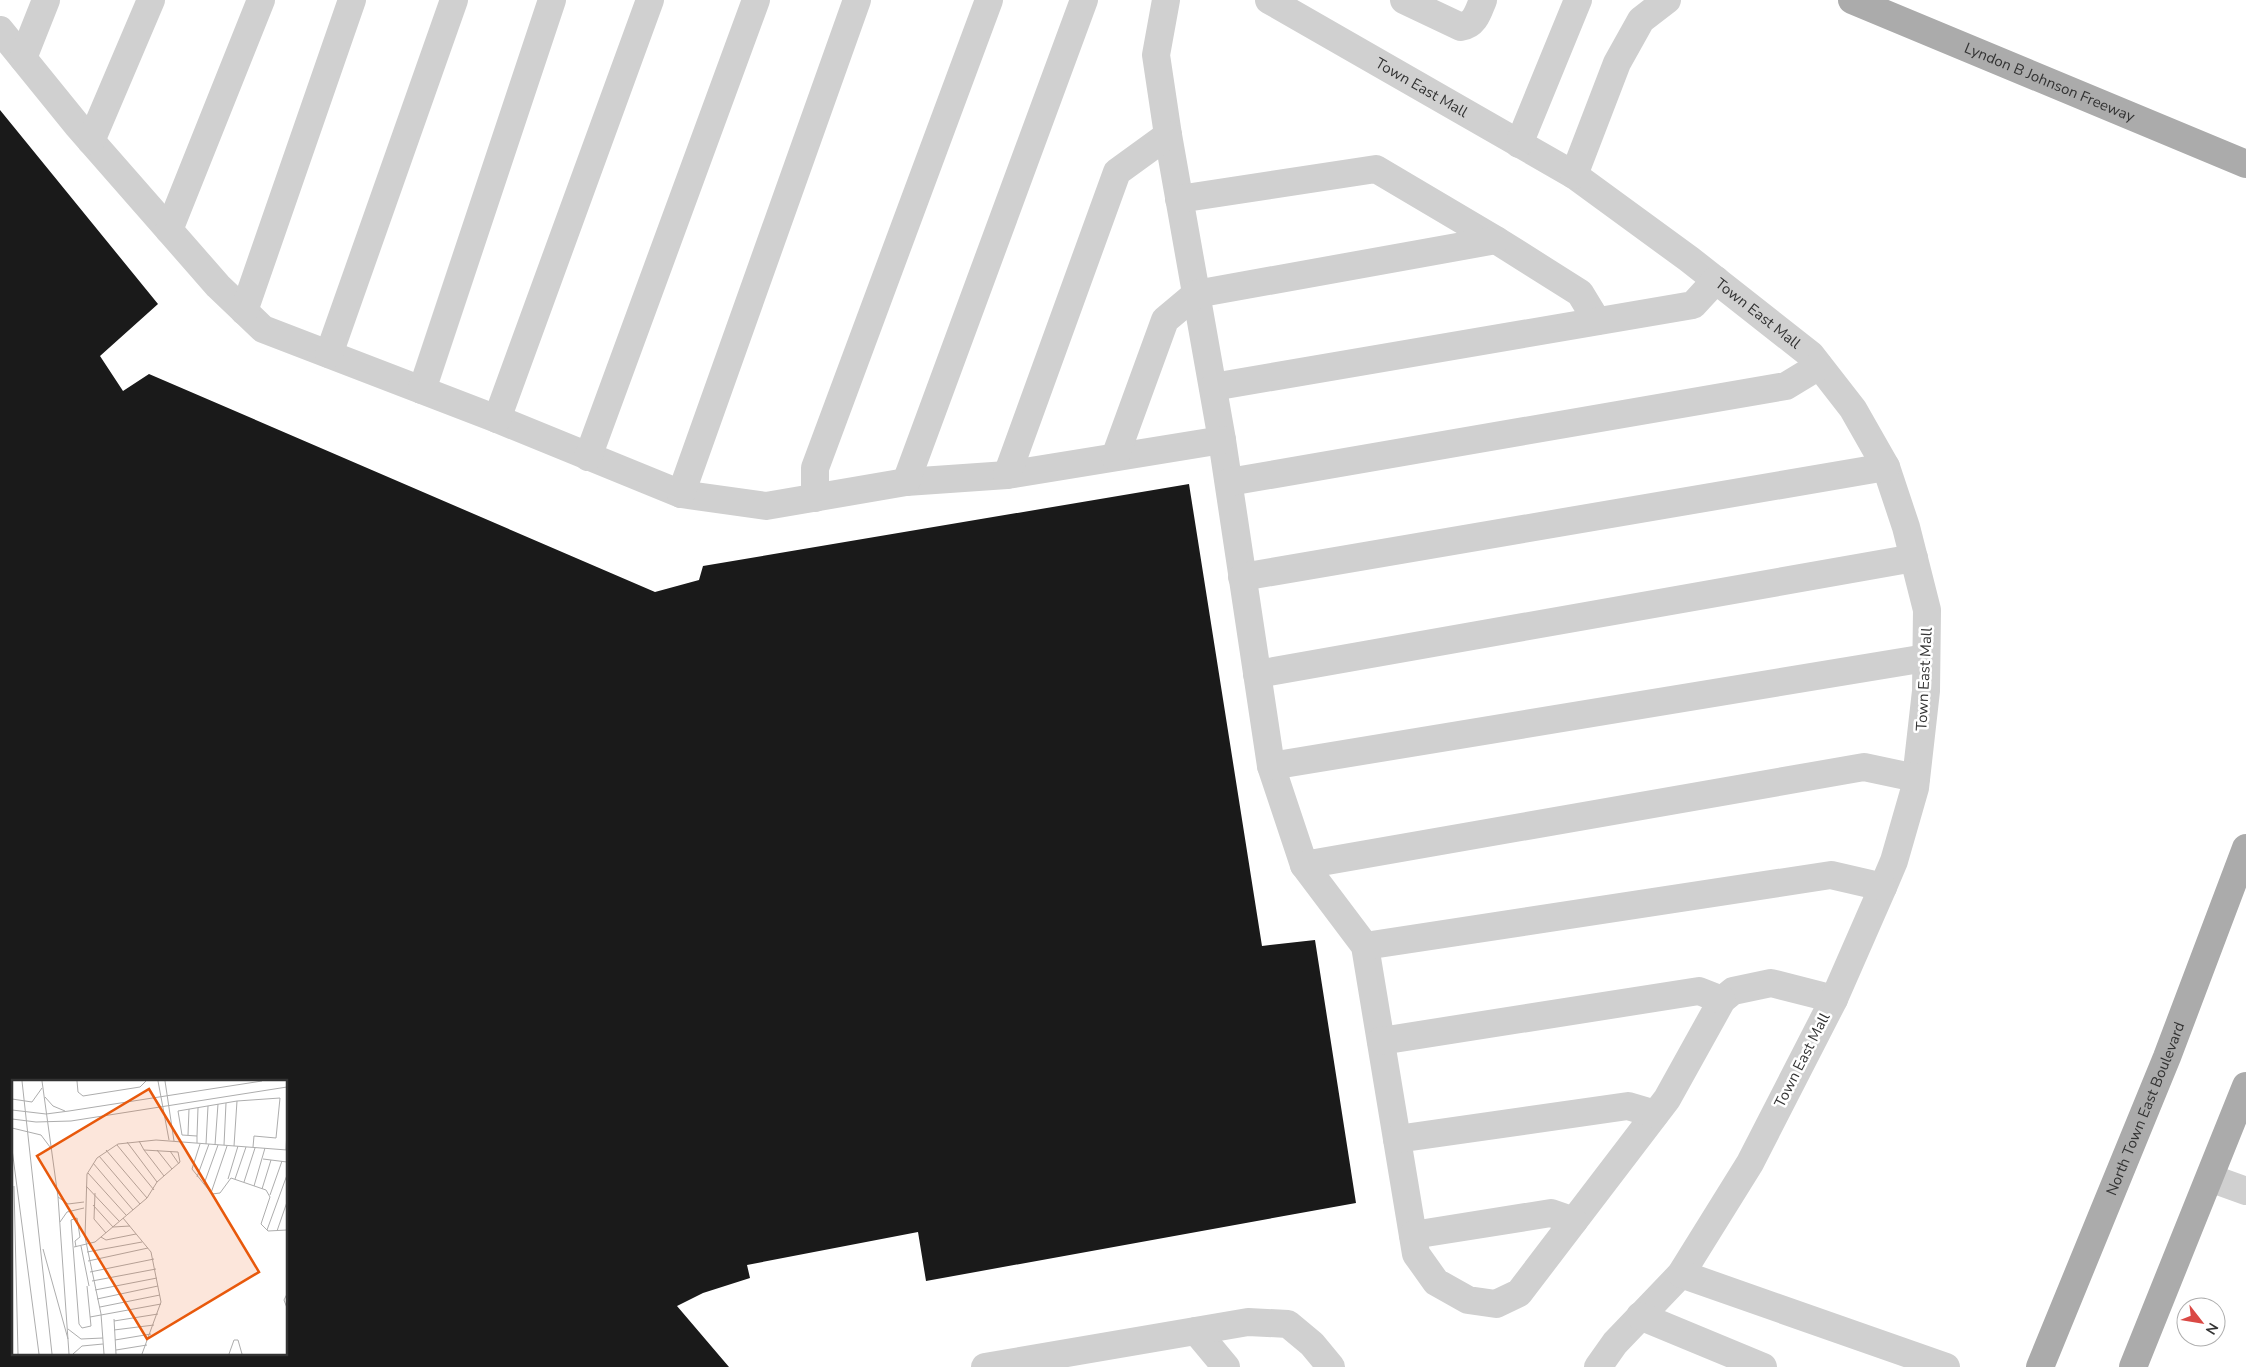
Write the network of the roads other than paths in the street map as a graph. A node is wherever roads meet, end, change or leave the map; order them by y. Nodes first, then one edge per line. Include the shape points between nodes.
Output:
1 (46, 0) edge
2 (151, 0) edge
3 (261, 0) edge
4 (352, 0) edge
5 (454, 0) edge
6 (552, 0) edge
7 (650, 0) edge
8 (756, 0) edge
9 (857, 0) edge
10 (988, 0) edge
11 (1084, 0) edge
12 (1166, 0) edge
13 (1269, 0) edge
14 (1404, 0) edge
15 (1483, 0) edge
16 (1578, 0) edge
17 (1667, 0) edge
18 (1852, 0) edge
19 (0, 30) edge
20 (22, 58) junction
21 (1168, 135) junction
22 (91, 141) junction
23 (1518, 144) junction
24 (2246, 164) edge
25 (1574, 175) junction
26 (1179, 199) junction
27 (169, 230) junction
28 (1496, 240) junction
29 (1716, 280) junction
30 (1196, 294) junction
31 (244, 312) junction
32 (1597, 321) junction
33 (330, 354) junction
34 (1819, 366) junction
35 (1213, 387) junction
36 (422, 390) junction
37 (497, 419) junction
38 (1222, 440) junction
39 (588, 457) junction
40 (1115, 457) junction
41 (1886, 467) junction
42 (1007, 474) junction
43 (906, 482) junction
44 (1228, 482) junction
45 (681, 494) junction
46 (815, 498) junction
47 (1914, 558) junction
48 (1242, 577) junction
49 (1926, 658) junction
50 (1257, 674) junction
51 (1271, 766) junction
52 (1916, 778) junction
53 (2246, 848) edge
54 (1304, 865) junction
55 (1883, 887) junction
56 (1365, 946) junction
57 (1834, 999) junction
58 (1722, 1000) junction
59 (1380, 1041) junction
60 (2246, 1086) edge
61 (1655, 1114) junction
62 (1397, 1139) junction
63 (2210, 1178) junction
64 (2246, 1191) edge
65 (1574, 1221) junction
66 (1413, 1235) junction
67 (1681, 1274) junction
68 (1640, 1316) junction
69 (1196, 1331) junction
70 (1094, 1358) edge
71 (985, 1367) edge
72 (1226, 1367) edge
73 (1331, 1367) edge
74 (1598, 1367) edge
75 (1763, 1367) edge
76 (1946, 1367) edge
77 (2040, 1367) edge
78 (2133, 1367) edge

1 - 20 street
2 - 22 street
3 - 27 street
4 - 31 street
5 - 33 street
6 - 36 street
7 - 37 street
8 - 39 street
9 - 45 street
10 - 46 street via 815,468
11 - 43 street
12 - 21 street via 1156,55
13 - 23 street, Town East Mall
14 - 15 street via 1461,27 1474,21
16 - 23 street
17 - 25 street via 1641,20 1617,63
18 - 24 main road, Lyndon B Johnson Freeway
19 - 20 street
20 - 22 street
21 - 26 street
21 - 42 street via 1117,172
22 - 27 street
23 - 25 street, Town East Mall
25 - 29 street, Town East Mall
26 - 28 street via 1376,169
26 - 30 street
27 - 31 street
28 - 30 street
28 - 32 street via 1580,293
29 - 32 street via 1693,305
29 - 34 street, Town East Mall via 1811,356
30 - 35 street
30 - 40 street via 1165,320
31 - 33 street via 262,329
32 - 35 street
33 - 36 street
34 - 41 street, Town East Mall via 1854,409
34 - 44 street via 1786,386
35 - 38 street
36 - 37 street
37 - 39 street
38 - 40 street
38 - 44 street
39 - 45 street
40 - 42 street
41 - 47 street, Town East Mall
41 - 48 street
42 - 43 street
43 - 46 street
44 - 48 street
45 - 46 street via 766,506
47 - 49 street, Town East Mall via 1927,610
47 - 50 street
48 - 50 street
49 - 51 street
49 - 52 street, Town East Mall via 1926,691
50 - 51 street
51 - 54 street
52 - 54 street via 1864,767
52 - 55 street, Town East Mall via 1894,861
53 - 77 main road, North Town East Boulevard via 2167,1057
54 - 56 street
55 - 56 street via 1831,875
55 - 57 street, Town East Mall
56 - 59 street
57 - 58 street via 1771,983 1733,992
57 - 67 street, Town East Mall via 1750,1163
58 - 59 street via 1699,992
58 - 61 street
59 - 62 street
60 - 63 main road
61 - 62 street via 1628,1106
61 - 65 street
62 - 66 street
63 - 64 street
63 - 78 main road
65 - 66 street via 1551,1213
65 - 66 street via 1519,1293 1496,1304 1468,1300 1436,1282 1416,1254
67 - 68 street, Town East Mall
67 - 76 street
68 - 74 street, Town East Mall
68 - 75 street
69 - 70 street
69 - 72 street
69 - 73 street via 1248,1322 1288,1324 1312,1344
70 - 71 street

